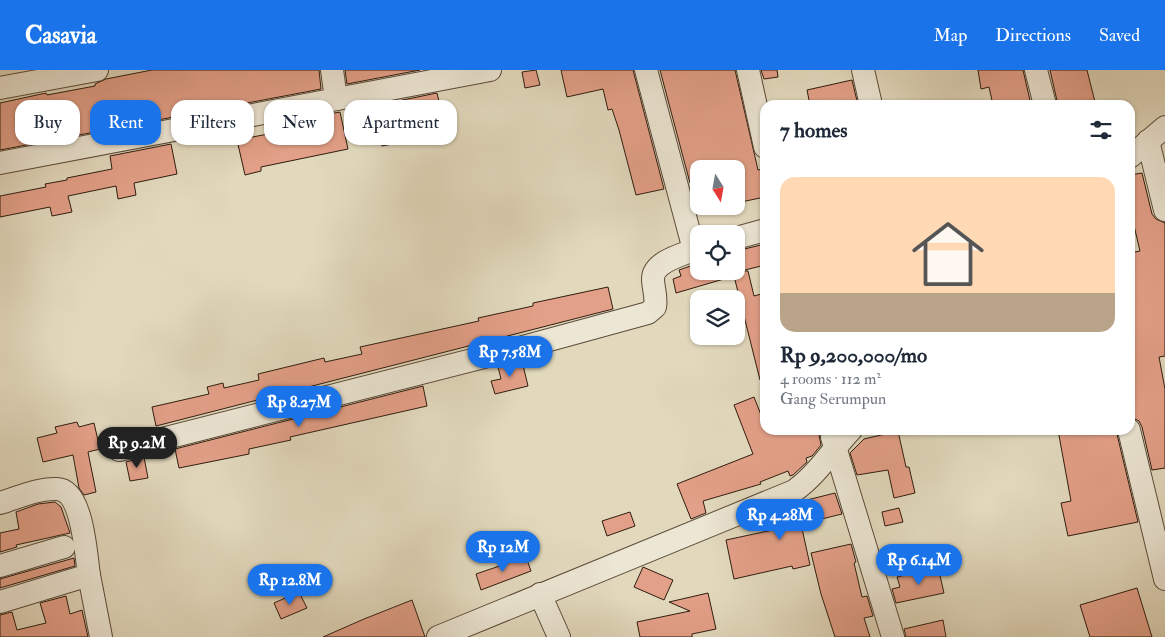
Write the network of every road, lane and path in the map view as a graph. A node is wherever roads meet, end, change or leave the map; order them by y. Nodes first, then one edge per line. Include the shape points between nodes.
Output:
1 (97, 70) edge
2 (332, 70) edge
3 (490, 70) edge
4 (646, 70) edge
5 (748, 70) edge
6 (863, 70) edge
7 (1036, 70) edge
8 (0, 88) edge
9 (336, 99) junction
10 (870, 100) edge
11 (1044, 100) edge
12 (760, 124) edge
13 (1157, 134) edge
14 (1135, 153) edge
15 (0, 163) edge
16 (1165, 210) edge
17 (690, 228) edge
18 (760, 231) edge
19 (745, 236) edge
20 (690, 252) edge
21 (1130, 435) edge
22 (833, 439) edge
23 (119, 450) dead end
24 (0, 503) edge
25 (64, 547) dead end
26 (0, 566) edge
27 (90, 575) junction
28 (1165, 579) edge
29 (540, 594) junction
30 (0, 602) edge
31 (101, 637) edge
32 (438, 637) edge
33 (559, 637) edge
34 (893, 637) edge

1 - 8 street
2 - 9 street
3 - 9 street
4 - 17 street
5 - 12 street
6 - 10 street
7 - 11 street
9 - 15 street
13 - 14 street
13 - 16 street
18 - 19 street
20 - 23 street via 663,263 654,271 656,307 648,313
21 - 28 street
22 - 29 street via 816,472 794,491
22 - 34 street
24 - 27 street via 43,490 64,491 78,507
25 - 26 street
27 - 30 street
27 - 31 street
29 - 32 street
29 - 33 street

